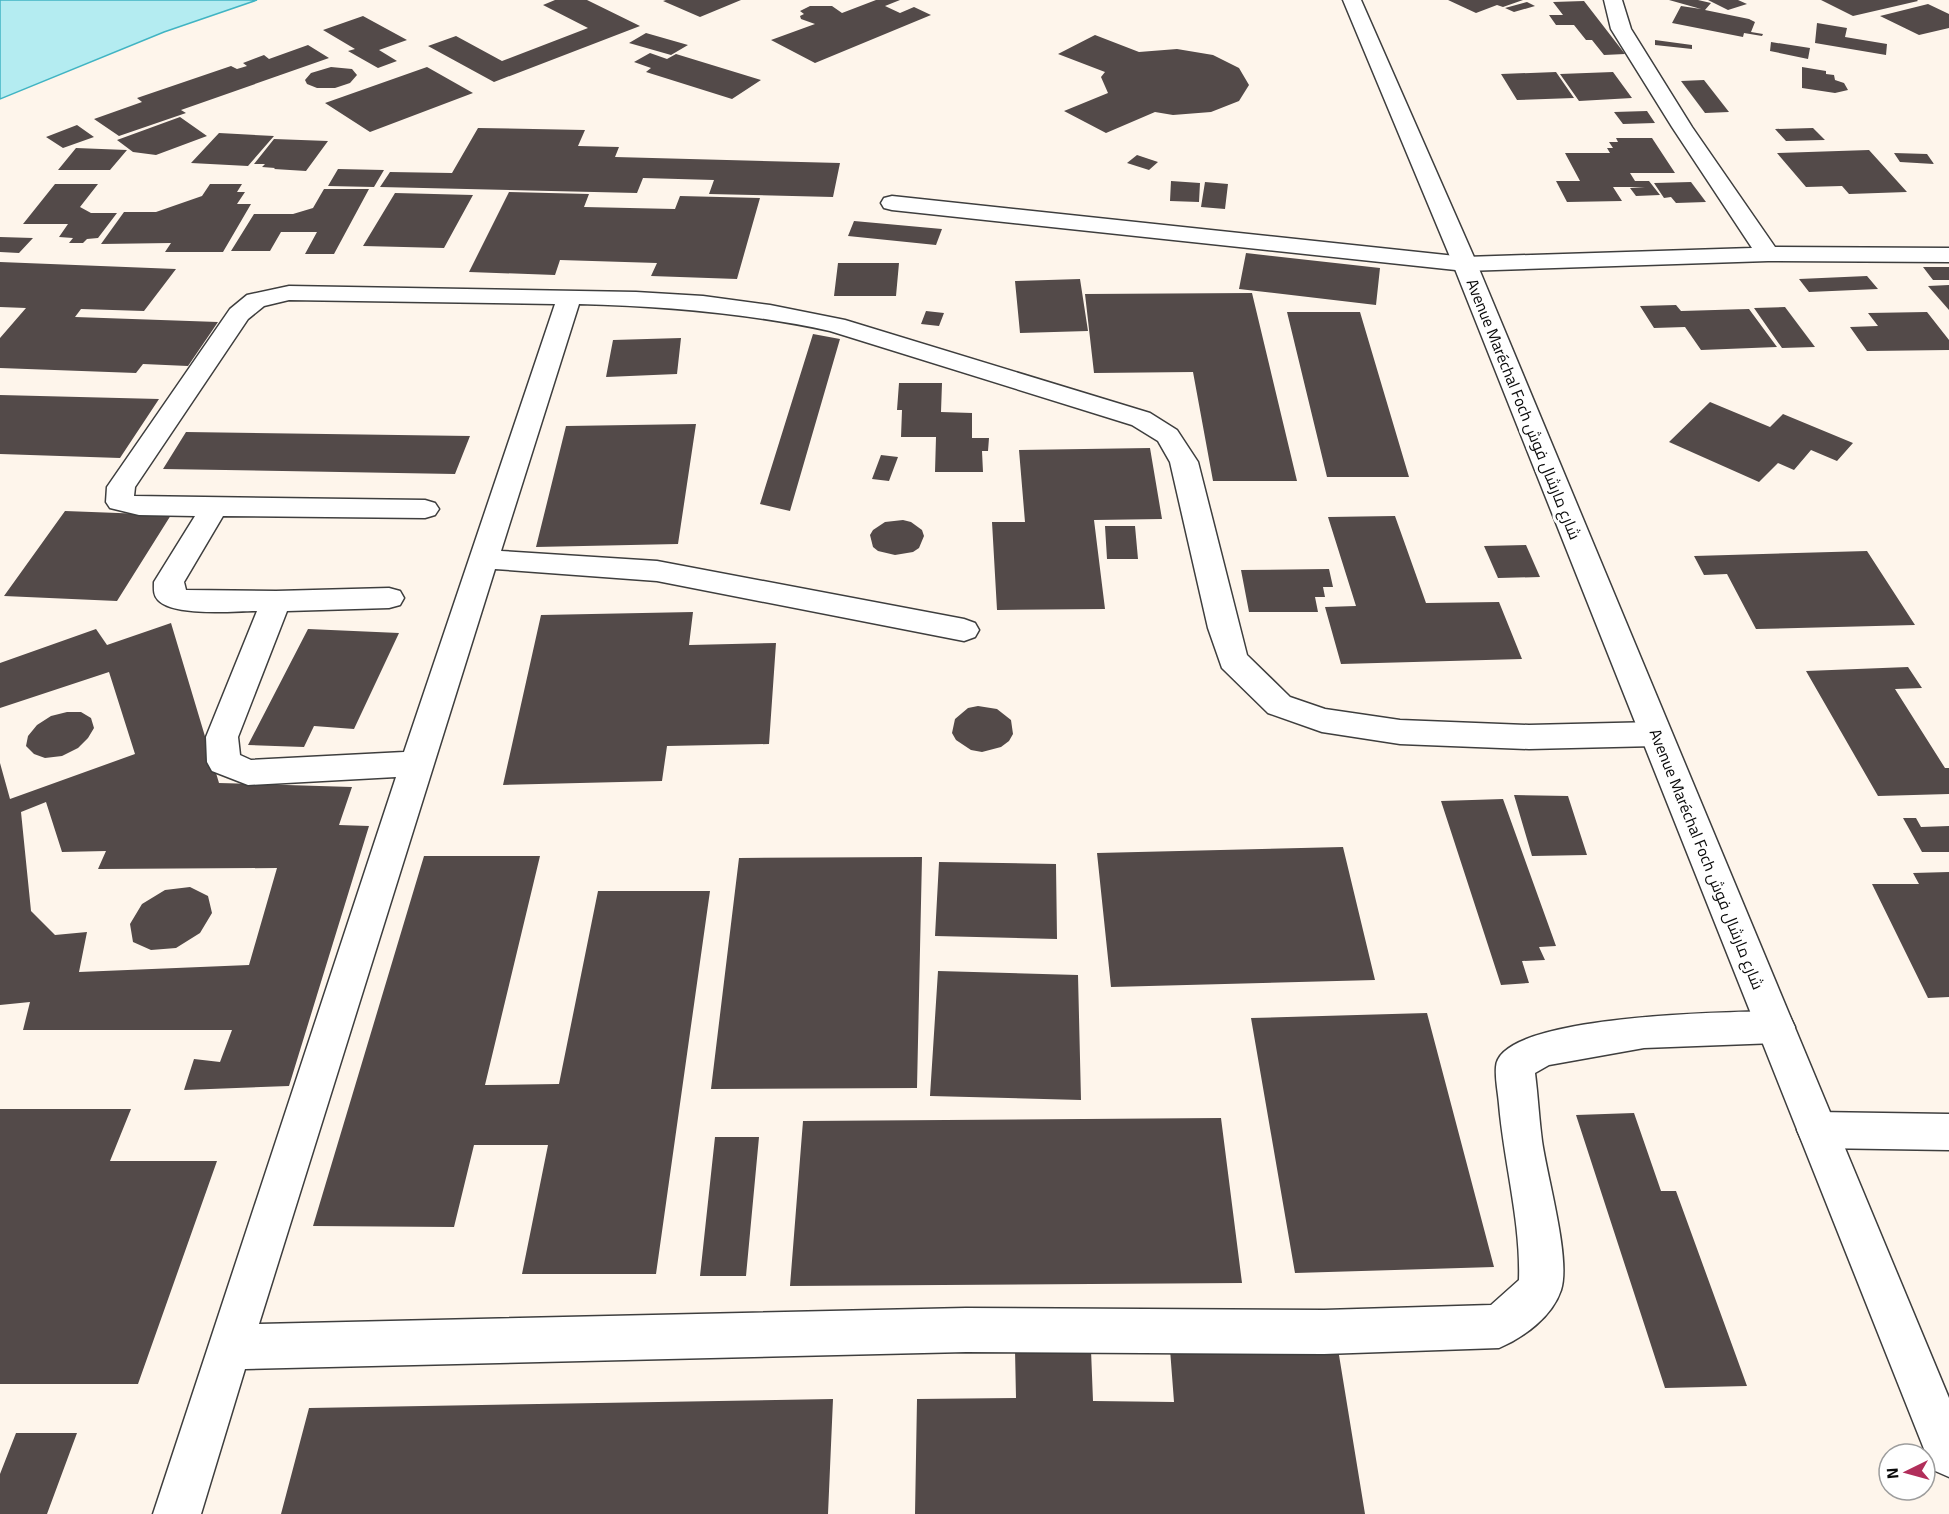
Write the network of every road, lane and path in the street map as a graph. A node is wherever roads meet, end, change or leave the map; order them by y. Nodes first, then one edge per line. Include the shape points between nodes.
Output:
1 (1352, 0) edge
2 (1613, 0) edge
3 (892, 203) dead end
4 (1768, 254) junction
5 (1949, 255) edge
6 (1465, 264) junction
7 (569, 297) junction
8 (214, 507) junction
9 (424, 509) dead end
10 (484, 559) junction
11 (389, 598) dead end
12 (276, 601) junction
13 (964, 630) dead end
14 (1656, 734) junction
15 (416, 764) junction
16 (1776, 1027) junction
17 (1817, 1130) junction
18 (1949, 1132) edge
19 (230, 1347) junction
20 (1949, 1454) edge
21 (177, 1514) edge

1 - 6 street, Avenue Maréchal Foch شارع مارشال فوش
2 - 4 street via 1620,29
3 - 6 street
4 - 5 street
4 - 6 street
6 - 14 street, Avenue Maréchal Foch شارع مارشال فوش
7 - 8 street via 289,293 256,300 238,314 121,487 120,502
7 - 10 street
7 - 14 street via 717,305 794,315 1141,419 1168,436 1184,462 1233,660 1280,705 1322,720 1400,732 1529,737
8 - 9 street
8 - 12 street via 169,582 169,594 181,600
10 - 13 street via 657,571
10 - 15 street
11 - 12 street
12 - 15 street via 222,737 224,762 248,773
14 - 16 street, Avenue Maréchal Foch شارع مارشال فوش
15 - 19 street
16 - 17 street, Avenue Maréchal Foch شارع مارشال فوش
16 - 19 street via 1644,1032 1541,1050 1515,1065 1522,1141 1541,1253 1540,1288 1499,1326 1324,1332 966,1330
17 - 18 street
17 - 20 street, Avenue Maréchal Foch شارع مارشال فوش
19 - 21 street

